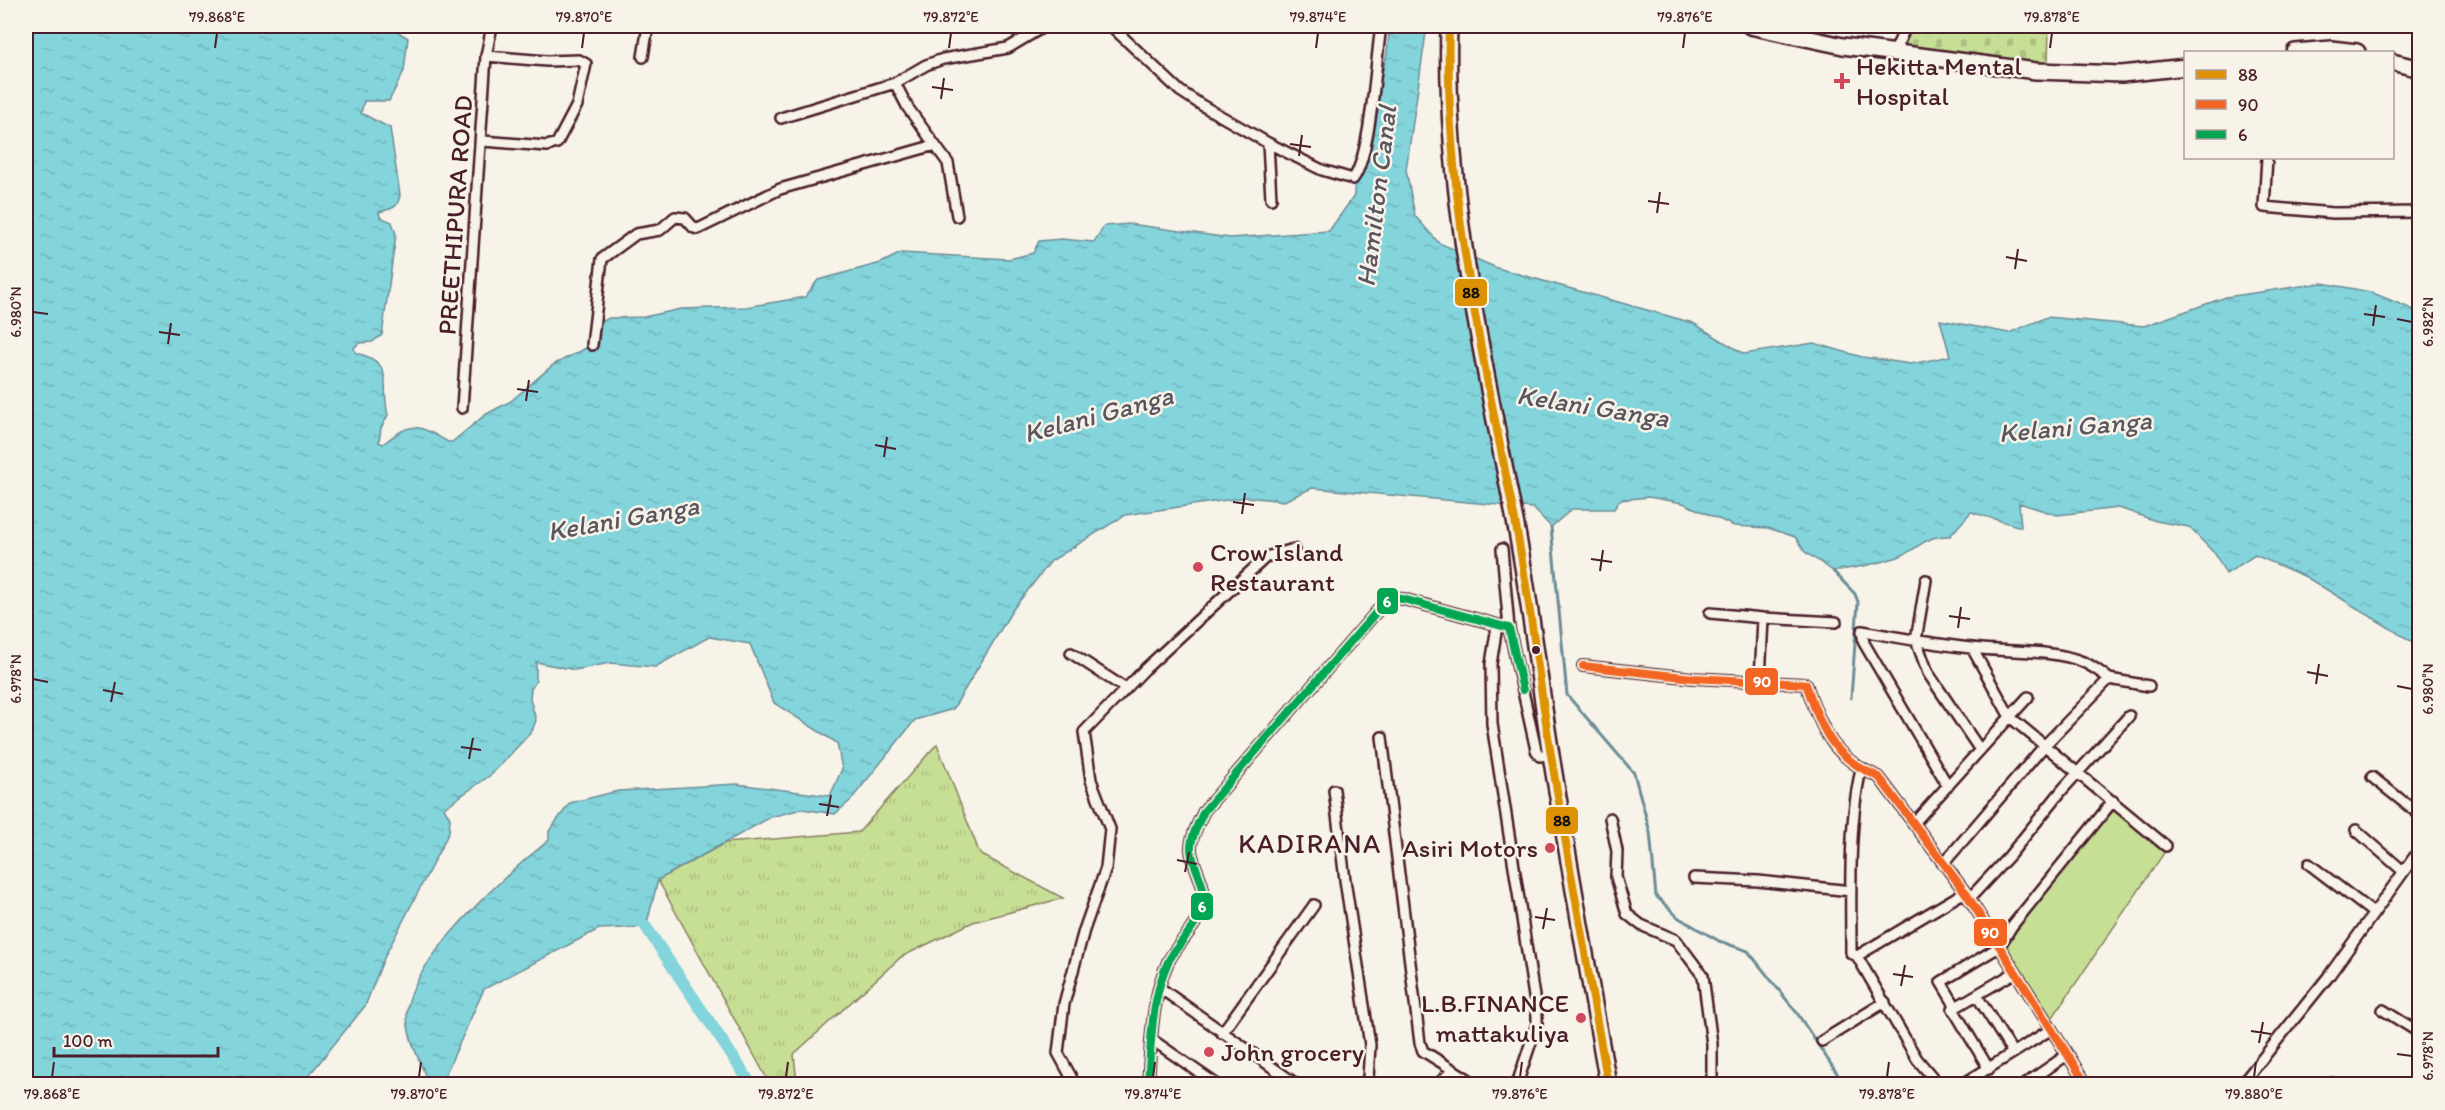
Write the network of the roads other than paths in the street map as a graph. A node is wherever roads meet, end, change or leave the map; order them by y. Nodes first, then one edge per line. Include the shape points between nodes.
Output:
1 (492, 26) edge
2 (648, 26) edge
3 (1045, 26) edge
4 (1111, 26) edge
5 (1381, 26) edge
6 (1449, 26) edge
7 (1750, 26) edge
8 (1906, 26) edge
9 (2307, 51) edge
10 (2348, 51) edge
11 (1894, 53) junction
12 (486, 56) junction
13 (643, 57) dead end
14 (2394, 62) edge
15 (2184, 67) edge
16 (2420, 69) edge
17 (895, 83) junction
18 (781, 118) dead end
19 (483, 141) junction
20 (1268, 143) junction
21 (935, 146) junction
22 (2266, 159) edge
23 (1271, 199) dead end
24 (2420, 212) edge
25 (957, 216) dead end
26 (592, 345) dead end
27 (462, 408) dead end
28 (1294, 549) dead end
29 (1502, 549) dead end
30 (1926, 580) dead end
31 (1710, 613) dead end
32 (1763, 618) junction
33 (1836, 622) dead end
34 (1497, 626) junction
35 (1509, 628) junction
36 (1916, 640) junction
37 (1972, 648) junction
38 (1071, 653) dead end
39 (1583, 666) dead end
40 (2109, 679) junction
41 (1760, 680) junction
42 (2149, 686) dead end
43 (1126, 688) junction
44 (2028, 697) dead end
45 (2129, 716) dead end
46 (2010, 717) junction
47 (1382, 736) dead end
48 (2045, 745) junction
49 (1980, 750) junction
50 (1551, 754) junction
51 (1861, 770) junction
52 (2078, 774) junction
53 (2372, 777) dead end
54 (1948, 786) junction
55 (1334, 790) dead end
56 (2113, 801) junction
57 (2418, 810) edge
58 (1610, 818) dead end
59 (1913, 824) junction
60 (2356, 831) dead end
61 (2166, 846) dead end
62 (2420, 849) edge
63 (1944, 863) junction
64 (2309, 864) dead end
65 (2403, 871) junction
66 (1694, 878) dead end
67 (1851, 891) junction
68 (1967, 895) junction
69 (1314, 905) dead end
70 (2372, 912) junction
71 (1999, 947) junction
72 (1857, 956) junction
73 (2014, 973) junction
74 (1160, 988) junction
75 (1977, 996) junction
76 (1885, 1002) junction
77 (1956, 1007) junction
78 (2383, 1010) dead end
79 (2050, 1030) junction
80 (1222, 1033) junction
81 (2420, 1033) edge
82 (1151, 1039) junction
83 (1822, 1041) dead end
84 (2013, 1053) junction
85 (2067, 1055) junction
86 (1989, 1069) junction
87 (1453, 1070) junction
88 (1075, 1084) edge
89 (1148, 1084) edge
90 (1216, 1084) edge
91 (1296, 1084) edge
92 (1362, 1084) edge
93 (1438, 1084) edge
94 (1476, 1084) edge
95 (1517, 1084) edge
96 (1608, 1084) edge
97 (1712, 1084) edge
98 (1938, 1084) edge
99 (1963, 1084) edge
100 (2018, 1084) edge
101 (2024, 1084) edge
102 (2083, 1084) edge
103 (2242, 1084) edge

1 - 12 street, PREETHIPURA ROAD
2 - 13 street
3 - 17 street via 1008,48 944,59
4 - 20 street via 1180,91
5 - 20 street via 1364,146 1353,179 1322,170
6 - 50 main road via 1453,156 1464,241
7 - 11 main road
8 - 11 street
9 - 10 main road
11 - 15 main road via 2036,71 2122,74
12 - 19 street, PREETHIPURA ROAD
12 - 19 street via 579,60 586,64 577,105 557,143 547,146
14 - 16 main road
17 - 18 street
17 - 21 street
19 - 27 street, PREETHIPURA ROAD
20 - 23 street
21 - 25 street via 951,171
21 - 26 street via 780,189 697,229 685,218 675,216 655,233 636,234 602,259
22 - 24 street via 2264,207 2333,213
28 - 43 street via 1266,557
29 - 35 street
30 - 36 street
31 - 32 street
32 - 33 street
32 - 41 street
34 - 35 street
34 - 74 street via 1403,599 1385,602 1204,811 1191,848 1204,892 1200,916 1168,962
34 - 95 street via 1491,664 1492,724 1537,1016
35 - 50 street via 1536,750 1540,756
36 - 37 street
36 - 49 street via 1928,673
36 - 54 street via 1862,632 1864,643
37 - 40 street via 2084,662
37 - 46 street
38 - 43 street
39 - 41 street via 1683,677
40 - 42 street
40 - 48 street
41 - 51 street via 1806,684 1822,730 1841,755
43 - 88 street via 1084,732 1091,780 1110,829 1107,868 1084,930 1064,1004 1058,1053
44 - 46 street
45 - 52 street
46 - 48 street
46 - 49 street
47 - 87 street via 1420,1043 1423,1051
48 - 52 street
48 - 63 street
49 - 54 street
50 - 96 main road
51 - 59 street via 1879,777
51 - 67 street
52 - 56 street
52 - 68 street via 2009,856
53 - 57 street
54 - 59 street
55 - 92 street via 1370,1045 1368,1079
56 - 61 street
56 - 71 street
58 - 97 street via 1617,851 1616,877 1627,914 1641,925 1676,940 1703,976 1712,1044
59 - 63 street
60 - 65 street
62 - 65 street
63 - 68 street
64 - 70 street
65 - 70 street
66 - 67 street via 1758,880
67 - 72 street via 1851,953
68 - 71 street
68 - 72 street
69 - 80 street
70 - 103 street via 2328,977
71 - 73 street
71 - 77 street via 1941,982
72 - 76 street
73 - 75 street
73 - 79 street
74 - 80 street
74 - 82 street
75 - 77 street
75 - 84 street
76 - 83 street
76 - 98 street via 1917,1059
77 - 86 street via 1953,1009
78 - 81 street
79 - 84 street
79 - 85 street
80 - 91 street
82 - 89 street
82 - 90 street
84 - 86 street
85 - 101 street
85 - 102 street
86 - 99 street
87 - 93 street
87 - 94 street
100 - 101 street

